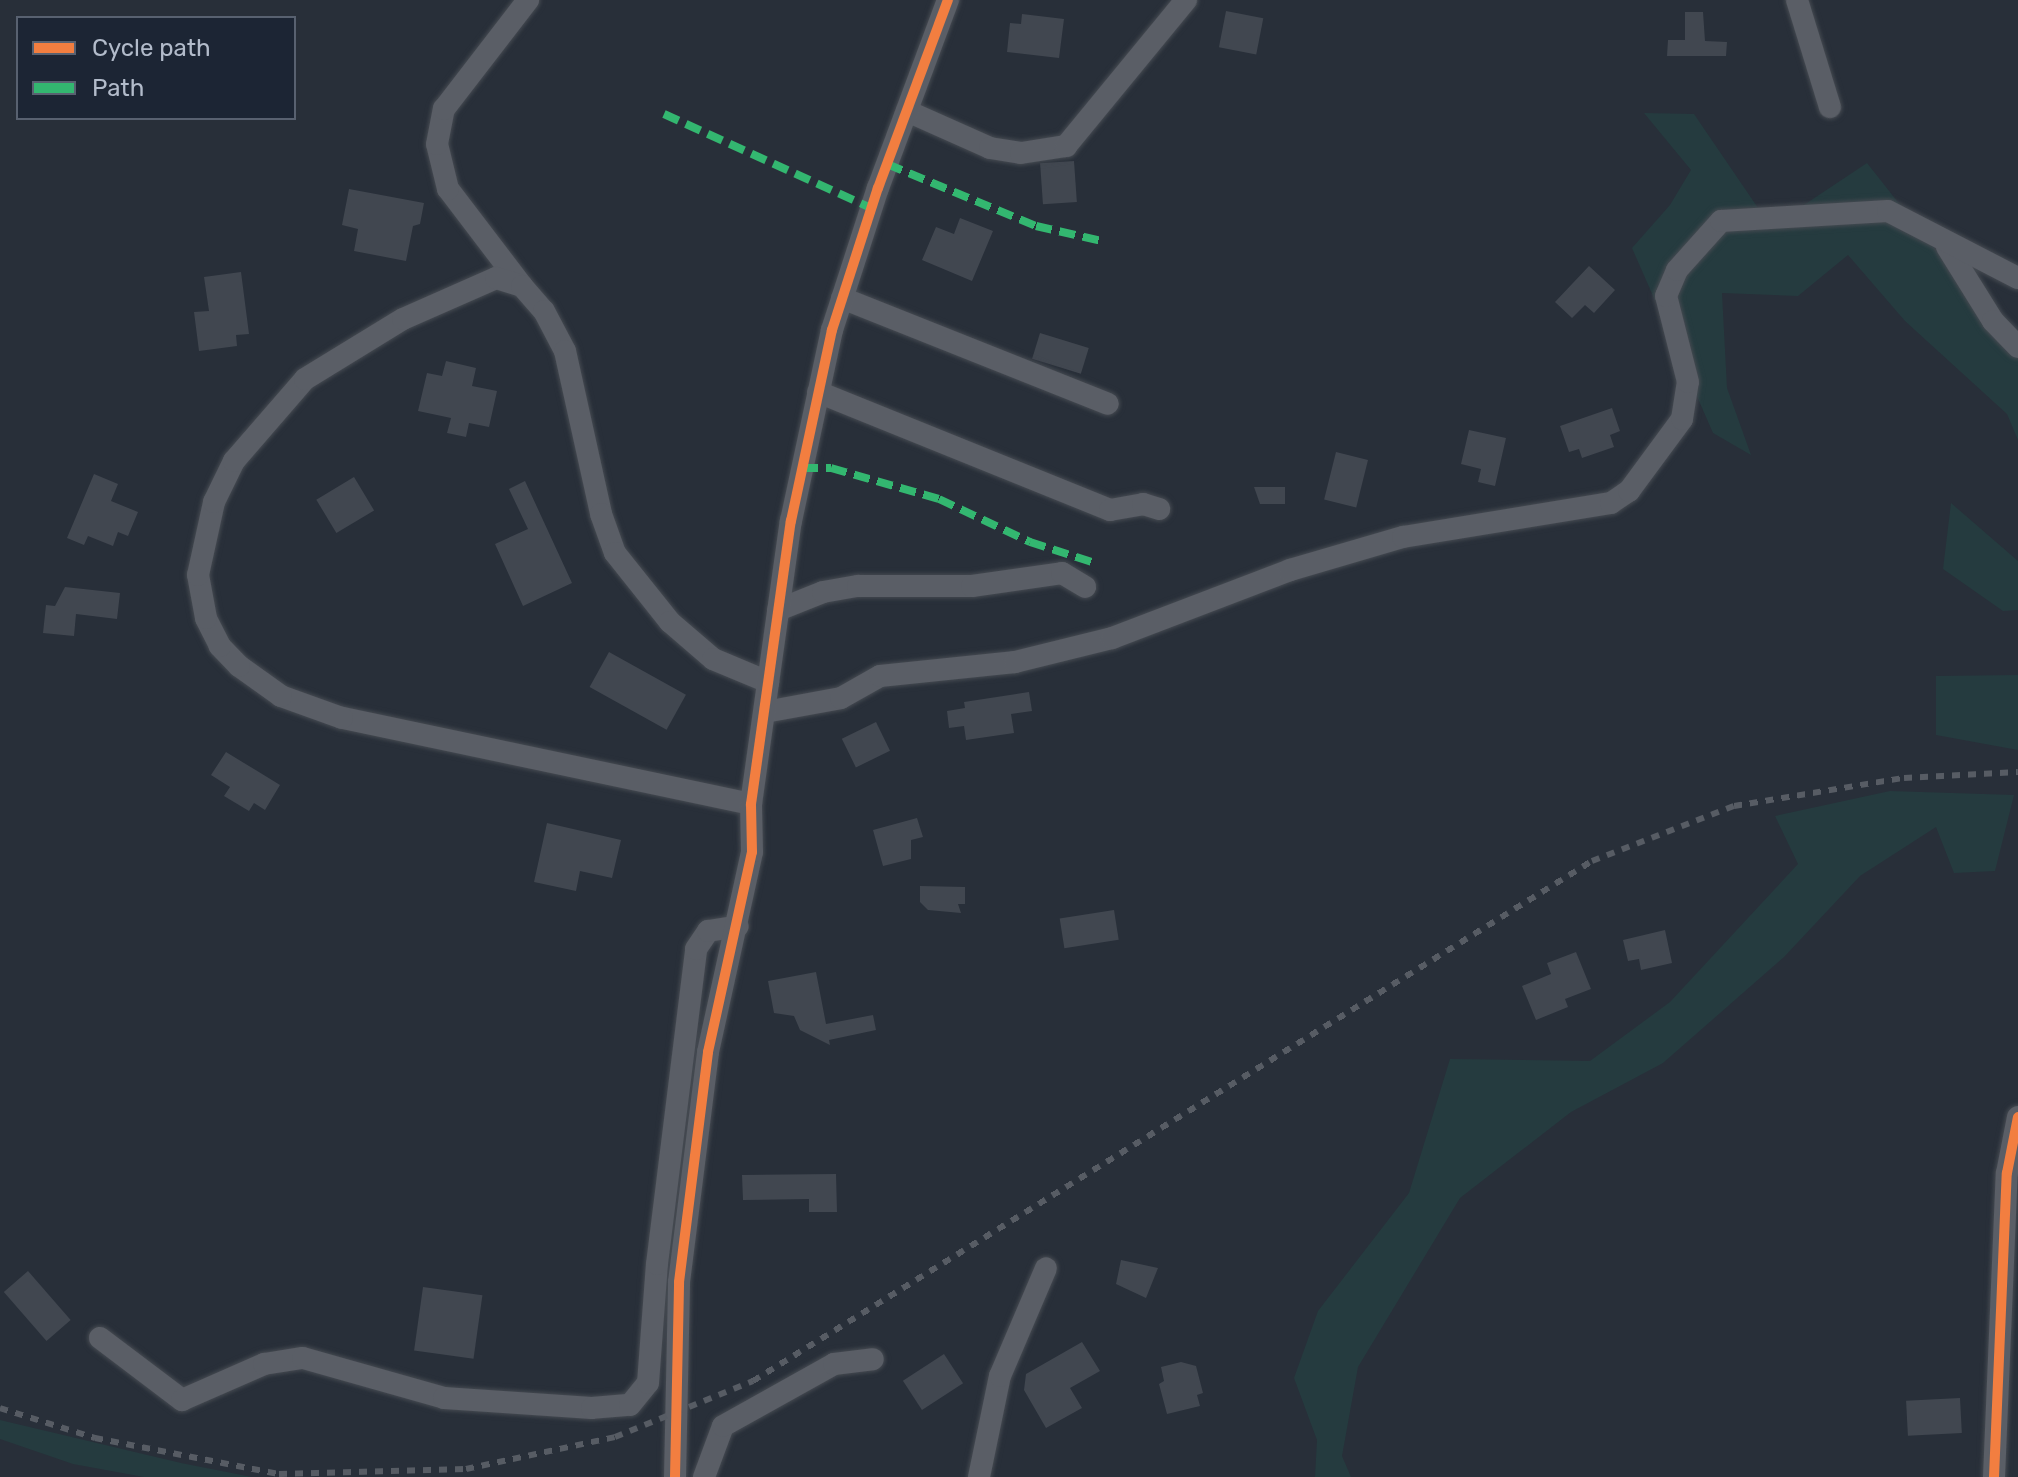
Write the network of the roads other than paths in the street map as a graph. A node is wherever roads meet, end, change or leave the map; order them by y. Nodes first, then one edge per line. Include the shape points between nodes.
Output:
1 (528, 0) edge
2 (948, 0) edge
3 (1186, 0) edge
4 (1797, 0) edge
5 (1830, 107) dead end
6 (907, 111) junction
7 (1942, 239) junction
8 (2018, 278) edge
9 (522, 286) junction
10 (842, 298) junction
11 (2018, 347) edge
12 (818, 392) junction
13 (1108, 404) dead end
14 (1159, 509) dead end
15 (1085, 587) dead end
16 (778, 610) junction
17 (768, 682) junction
18 (765, 712) junction
19 (751, 804) junction
20 (738, 926) junction
21 (2018, 1117) edge
22 (2011, 1259) edge
23 (1046, 1268) dead end
24 (100, 1338) dead end
25 (873, 1359) dead end
26 (675, 1477) edge
27 (704, 1477) edge
28 (979, 1477) edge
29 (1994, 1477) edge

1 - 9 street via 460,83 444,109 437,144 448,189
2 - 6 street
3 - 6 street via 1066,146 1021,153 990,148
4 - 5 street
6 - 10 street
7 - 8 street
7 - 11 street via 1993,321
7 - 18 street via 1888,211 1729,219 1713,226 1677,270 1666,296 1688,382 1682,419 1629,491 1611,503 1403,537 1290,570 1112,638 998,664 880,676 841,698
9 - 17 street via 544,311 565,351 601,514 615,553 670,622 713,659
9 - 19 street via 496,278 403,319 295,388 234,461 214,502 198,575 206,618 239,666 281,696 342,718
10 - 12 street
10 - 13 street
12 - 14 street via 1110,510 1143,504
12 - 16 street
15 - 16 street via 1062,573 972,586 858,586 823,592
16 - 17 street
17 - 18 street
18 - 19 street
19 - 20 street via 752,852
20 - 24 street via 708,931 696,949 657,1264 648,1383 630,1405 592,1408 444,1398 303,1358 264,1364 182,1400
20 - 26 street via 708,1052 679,1282
21 - 22 street via 2007,1173
22 - 29 street
23 - 28 street via 1000,1376
25 - 27 street via 834,1364 723,1426

